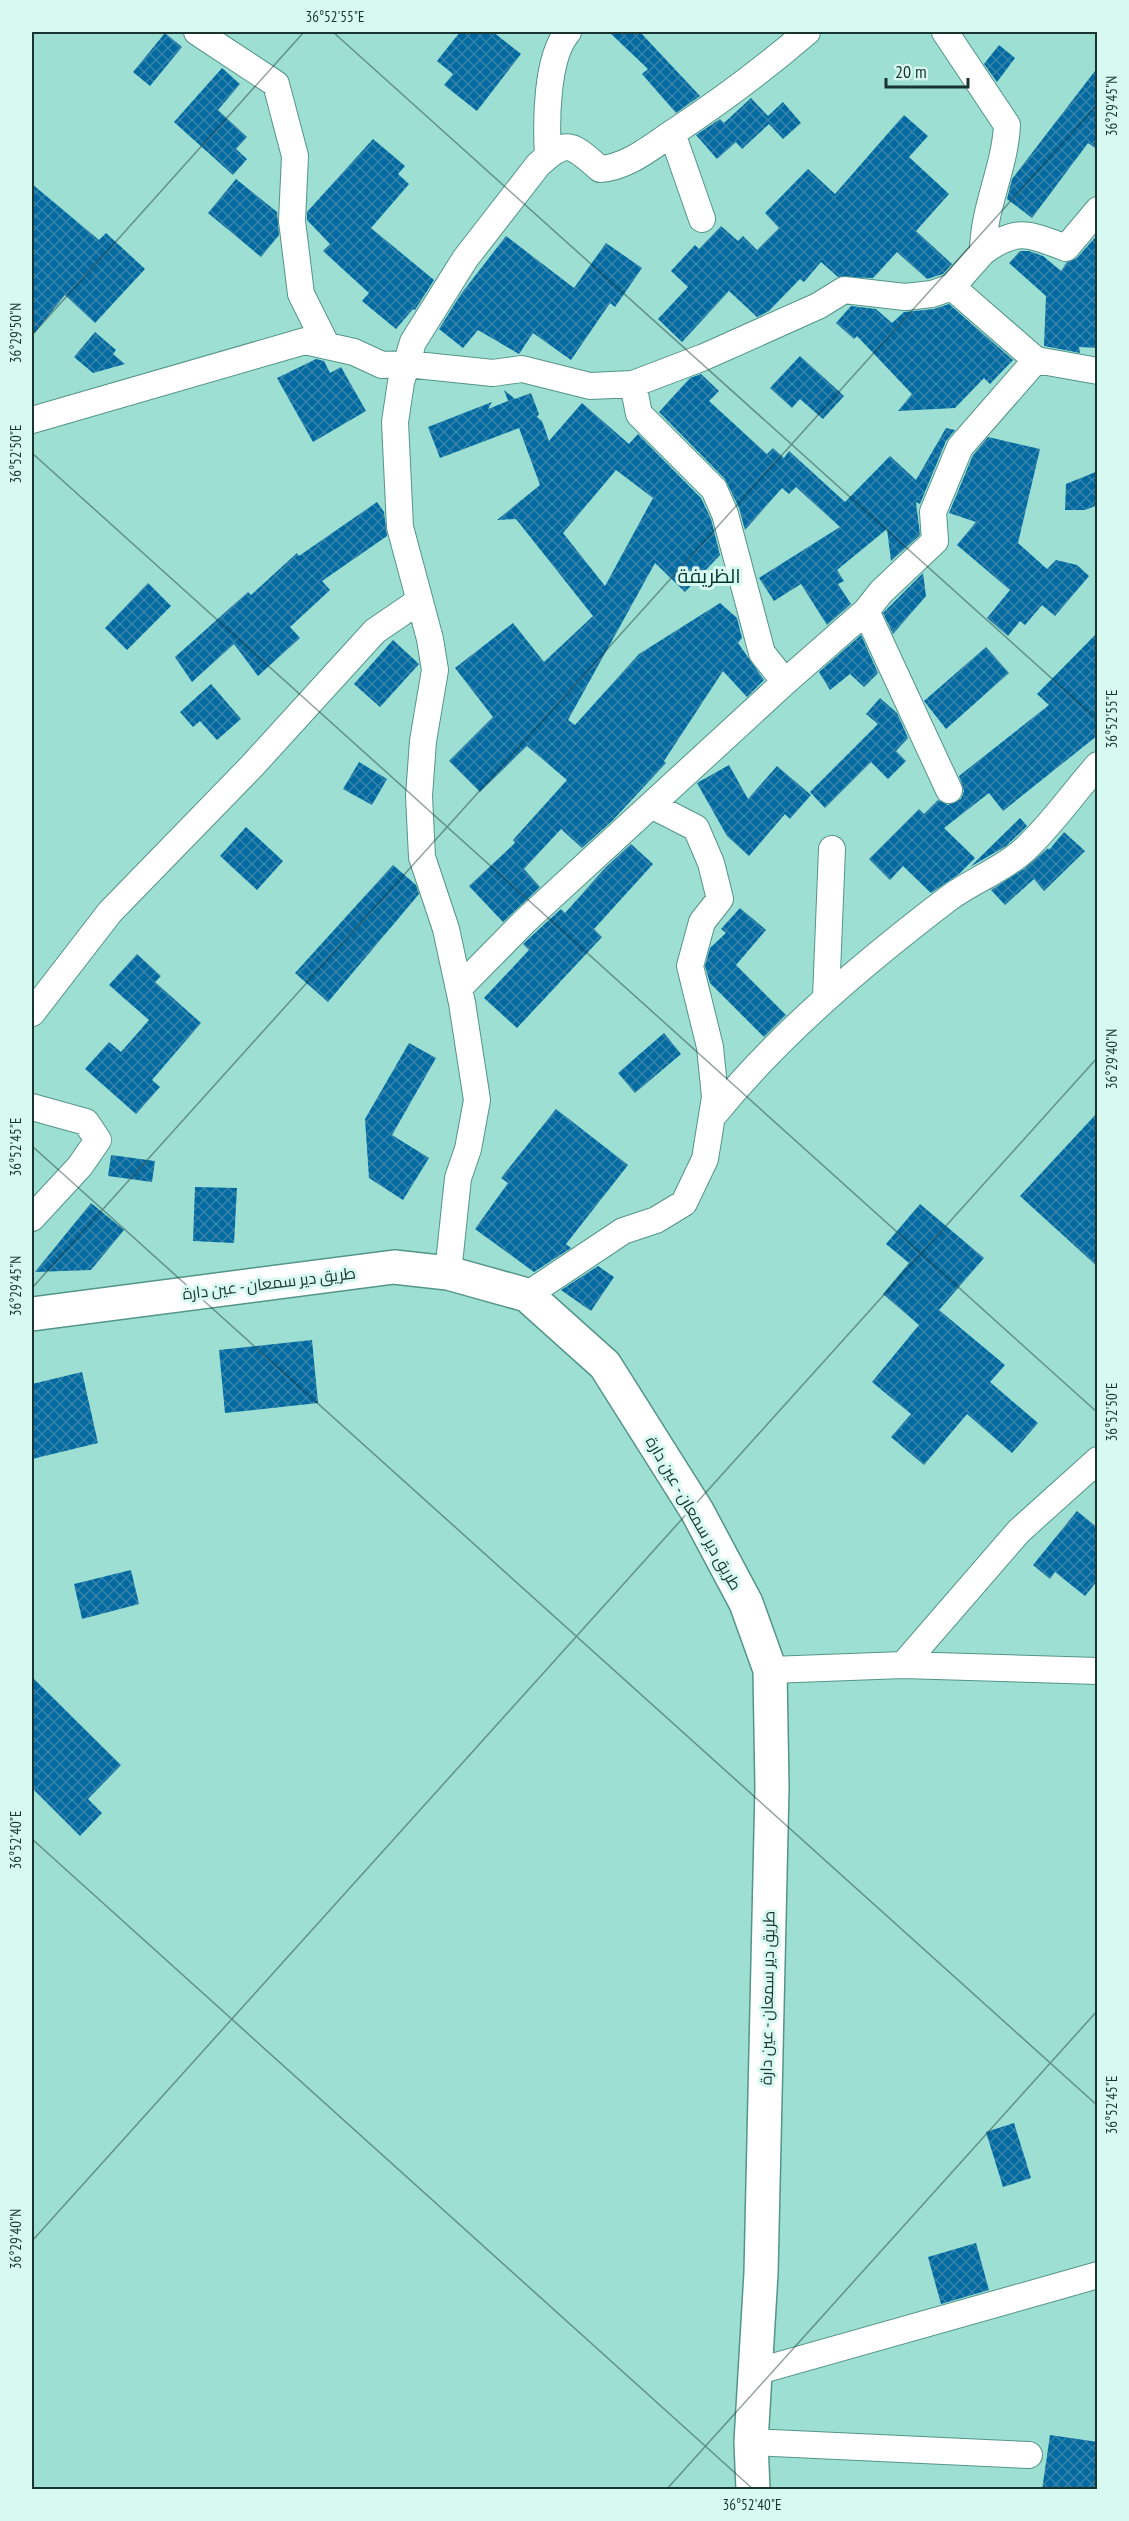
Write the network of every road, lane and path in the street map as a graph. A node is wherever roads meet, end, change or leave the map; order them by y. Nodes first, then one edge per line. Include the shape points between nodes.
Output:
1 (197, 32) edge
2 (568, 32) edge
3 (807, 32) edge
4 (945, 32) edge
5 (672, 134) junction
6 (548, 156) junction
7 (1098, 210) edge
8 (702, 219) dead end
9 (983, 252) junction
10 (952, 287) junction
11 (327, 346) junction
12 (1036, 360) junction
13 (406, 364) junction
14 (1098, 371) edge
15 (633, 384) junction
16 (32, 420) edge
17 (418, 601) junction
18 (866, 611) junction
19 (785, 682) junction
20 (1098, 765) edge
21 (949, 790) dead end
22 (653, 806) junction
23 (832, 849) dead end
24 (459, 988) junction
25 (826, 997) junction
26 (32, 1014) edge
27 (32, 1107) edge
28 (712, 1117) junction
29 (32, 1218) edge
30 (448, 1273) junction
31 (527, 1294) junction
32 (32, 1314) edge
33 (1098, 1460) edge
34 (903, 1665) junction
35 (770, 1670) junction
36 (1098, 1671) edge
37 (1098, 2275) edge
38 (755, 2372) junction
39 (751, 2442) junction
40 (1029, 2455) dead end
41 (753, 2490) edge

1 - 11 street via 276,84 295,156 292,221 301,294
2 - 6 street via 560,41 554,62 546,122
3 - 5 street via 747,82
4 - 9 street via 1007,125 983,229
5 - 6 street via 614,168 600,169 578,149 568,146 558,147
5 - 8 street
6 - 13 street via 465,259 423,324
7 - 9 street via 1066,248 1037,237 1015,235 1001,238
9 - 10 street
10 - 12 street
10 - 15 street via 905,297 844,290 818,306 704,357
11 - 13 street via 354,352 382,365
11 - 16 street via 305,341
12 - 14 street
12 - 18 street via 960,447 933,512 935,541
13 - 15 street via 493,373 522,369 590,386
13 - 17 street via 395,422 400,527
15 - 19 street via 639,414 714,489 725,514 762,653
17 - 24 street via 435,670 418,796 422,857 446,929
17 - 26 street via 375,631 126,896
18 - 19 street
18 - 21 street
19 - 22 street
20 - 25 street via 1022,852 952,896
22 - 24 street via 525,921
22 - 28 street via 696,828 711,863 720,899 702,922 690,966 710,1047 715,1097
23 - 25 street
24 - 30 street via 477,1100 458,1178
25 - 28 street via 751,1068
27 - 29 street via 86,1122 98,1140 80,1166
28 - 31 street via 705,1159 684,1203 656,1220 623,1231
30 - 31 main road, طريق دير سمعان - عين دارة
30 - 32 main road, طريق دير سمعان - عين دارة via 394,1267
31 - 35 main road, طريق دير سمعان - عين دارة via 605,1365 697,1510 746,1603
33 - 34 street via 1019,1530
34 - 35 street
34 - 36 street
35 - 38 main road, طريق دير سمعان - عين دارة via 772,1787 761,2274
37 - 38 street
38 - 39 main road, طريق دير سمعان - عين دارة
39 - 40 street
39 - 41 main road, طريق دير سمعان - عين دارة

